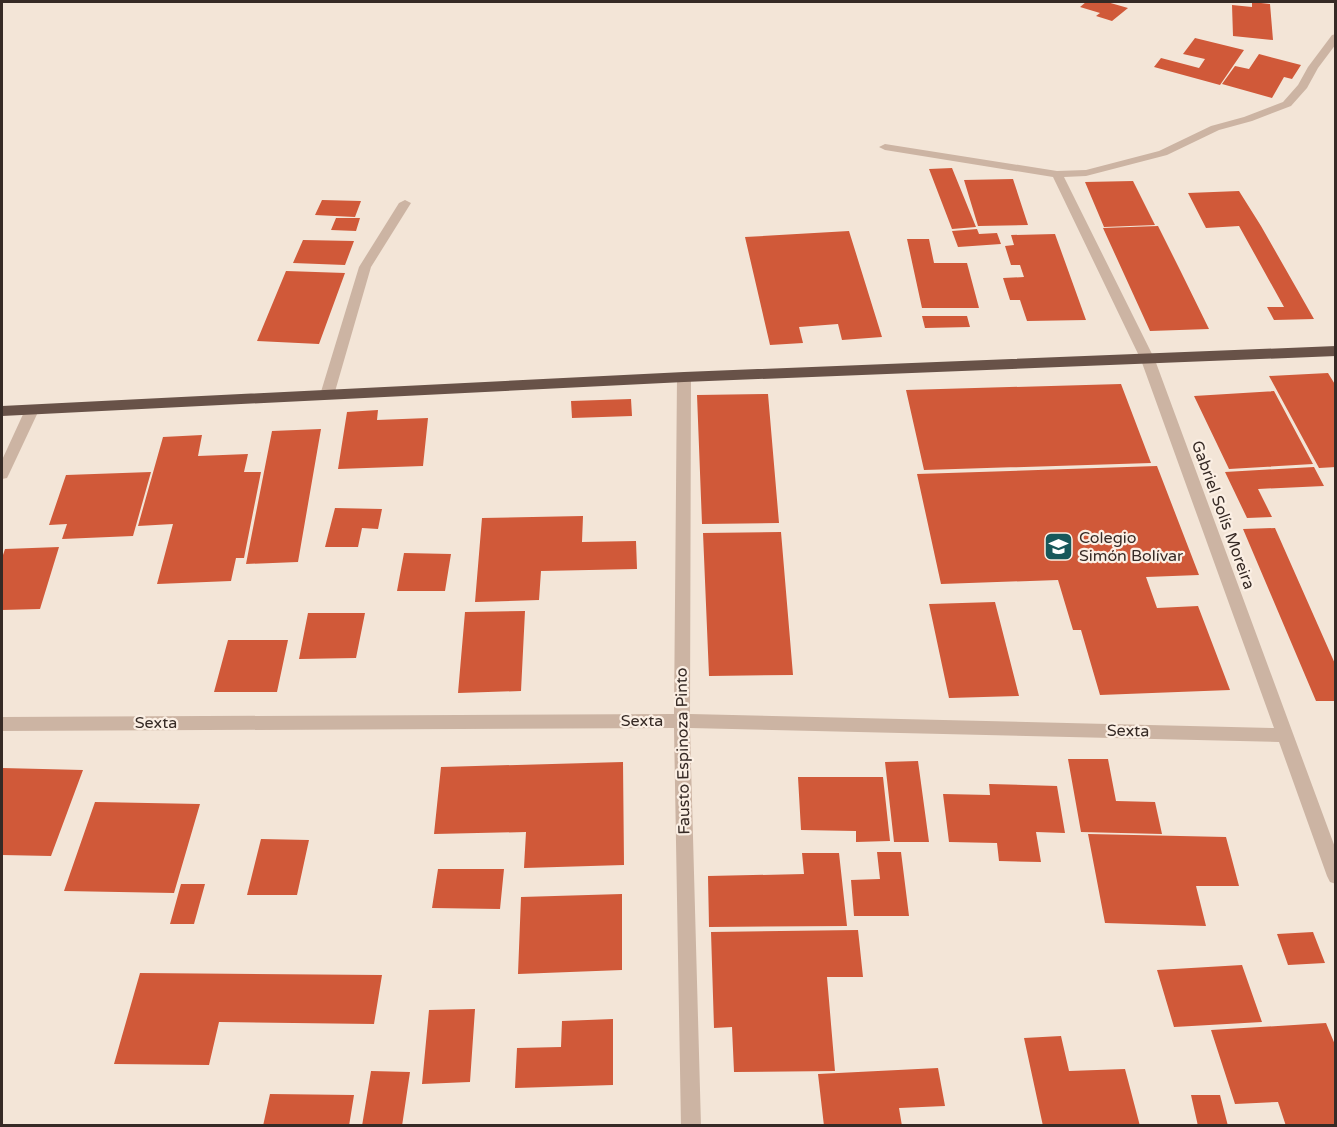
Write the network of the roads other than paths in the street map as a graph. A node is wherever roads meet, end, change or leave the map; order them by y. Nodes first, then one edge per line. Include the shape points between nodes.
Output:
1 (1335, 37) edge
2 (885, 147) dead end
3 (1057, 174) junction
4 (405, 203) dead end
5 (1335, 351) edge
6 (1148, 360) junction
7 (684, 377) junction
8 (327, 395) junction
9 (32, 410) junction
10 (2, 411) edge
11 (2, 474) edge
12 (682, 721) junction
13 (2, 724) edge
14 (1283, 735) junction
15 (1335, 876) edge
16 (691, 1125) edge

1 - 3 street via 1287,104 1215,128 1163,153 1086,173
2 - 3 street
3 - 6 street, Gabriel Solís Moreira
4 - 8 street via 365,267
5 - 6 highway
6 - 7 highway
6 - 14 street, Gabriel Solís Moreira
7 - 8 highway
7 - 12 street, Fausto Espinoza Pinto
8 - 9 highway
9 - 10 highway
9 - 11 street
12 - 13 street, Sexta
12 - 14 street, Sexta
12 - 16 street, Fausto Espinoza Pinto
14 - 15 street, Gabriel Solís Moreira

